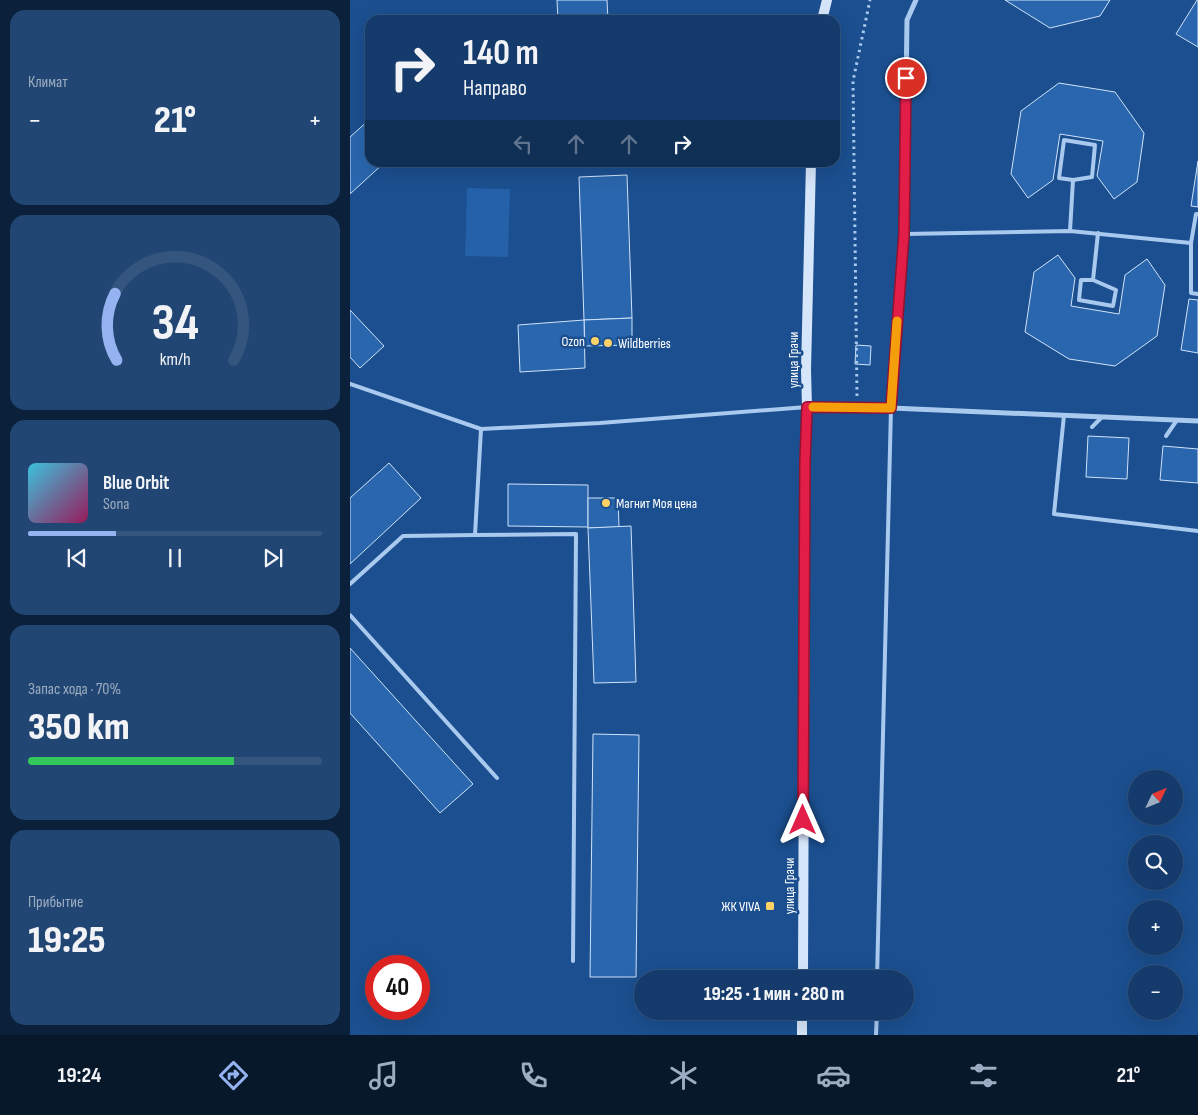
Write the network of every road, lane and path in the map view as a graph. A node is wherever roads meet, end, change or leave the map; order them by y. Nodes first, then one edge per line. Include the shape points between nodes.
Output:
1 (828, 0) edge
2 (870, 0) edge
3 (916, 0) edge
4 (824, 15) edge
5 (811, 167) edge
6 (1073, 180) junction
7 (1198, 214) edge
8 (1070, 231) junction
9 (904, 234) junction
10 (1098, 234) junction
11 (1191, 243) junction
12 (1093, 280) junction
13 (1198, 294) edge
14 (350, 384) edge
15 (807, 407) junction
16 (857, 407) junction
17 (891, 408) junction
18 (1064, 415) junction
19 (1102, 416) junction
20 (1177, 420) junction
21 (1198, 421) edge
22 (1092, 427) dead end
23 (482, 429) junction
24 (1166, 436) dead end
25 (1198, 531) edge
26 (475, 535) junction
27 (350, 584) edge
28 (350, 615) edge
29 (497, 778) dead end
30 (573, 961) dead end
31 (802, 970) edge
32 (877, 970) edge
33 (802, 1020) edge
34 (877, 1020) edge
35 (802, 1035) edge
36 (876, 1035) edge

1 - 4 street
2 - 16 path via 853,81
3 - 9 street via 907,20
5 - 15 street, улица Грачи
6 - 6 lane via 1059,178 1064,140 1095,145 1092,177
6 - 8 lane
7 - 11 lane
8 - 9 lane
8 - 10 lane
9 - 17 street
10 - 11 lane
10 - 12 lane
11 - 13 lane via 1191,293
12 - 12 lane via 1081,280 1079,300 1113,306 1116,290
14 - 23 lane
15 - 16 street
15 - 23 lane
15 - 31 street, улица Грачи
16 - 17 street
17 - 18 street
17 - 32 lane
18 - 19 street
18 - 25 lane via 1054,514
19 - 20 street
19 - 22 lane
20 - 21 street
20 - 24 lane
23 - 26 lane
26 - 27 lane via 403,536
26 - 30 lane via 576,534
28 - 29 lane
33 - 35 street
34 - 36 lane

